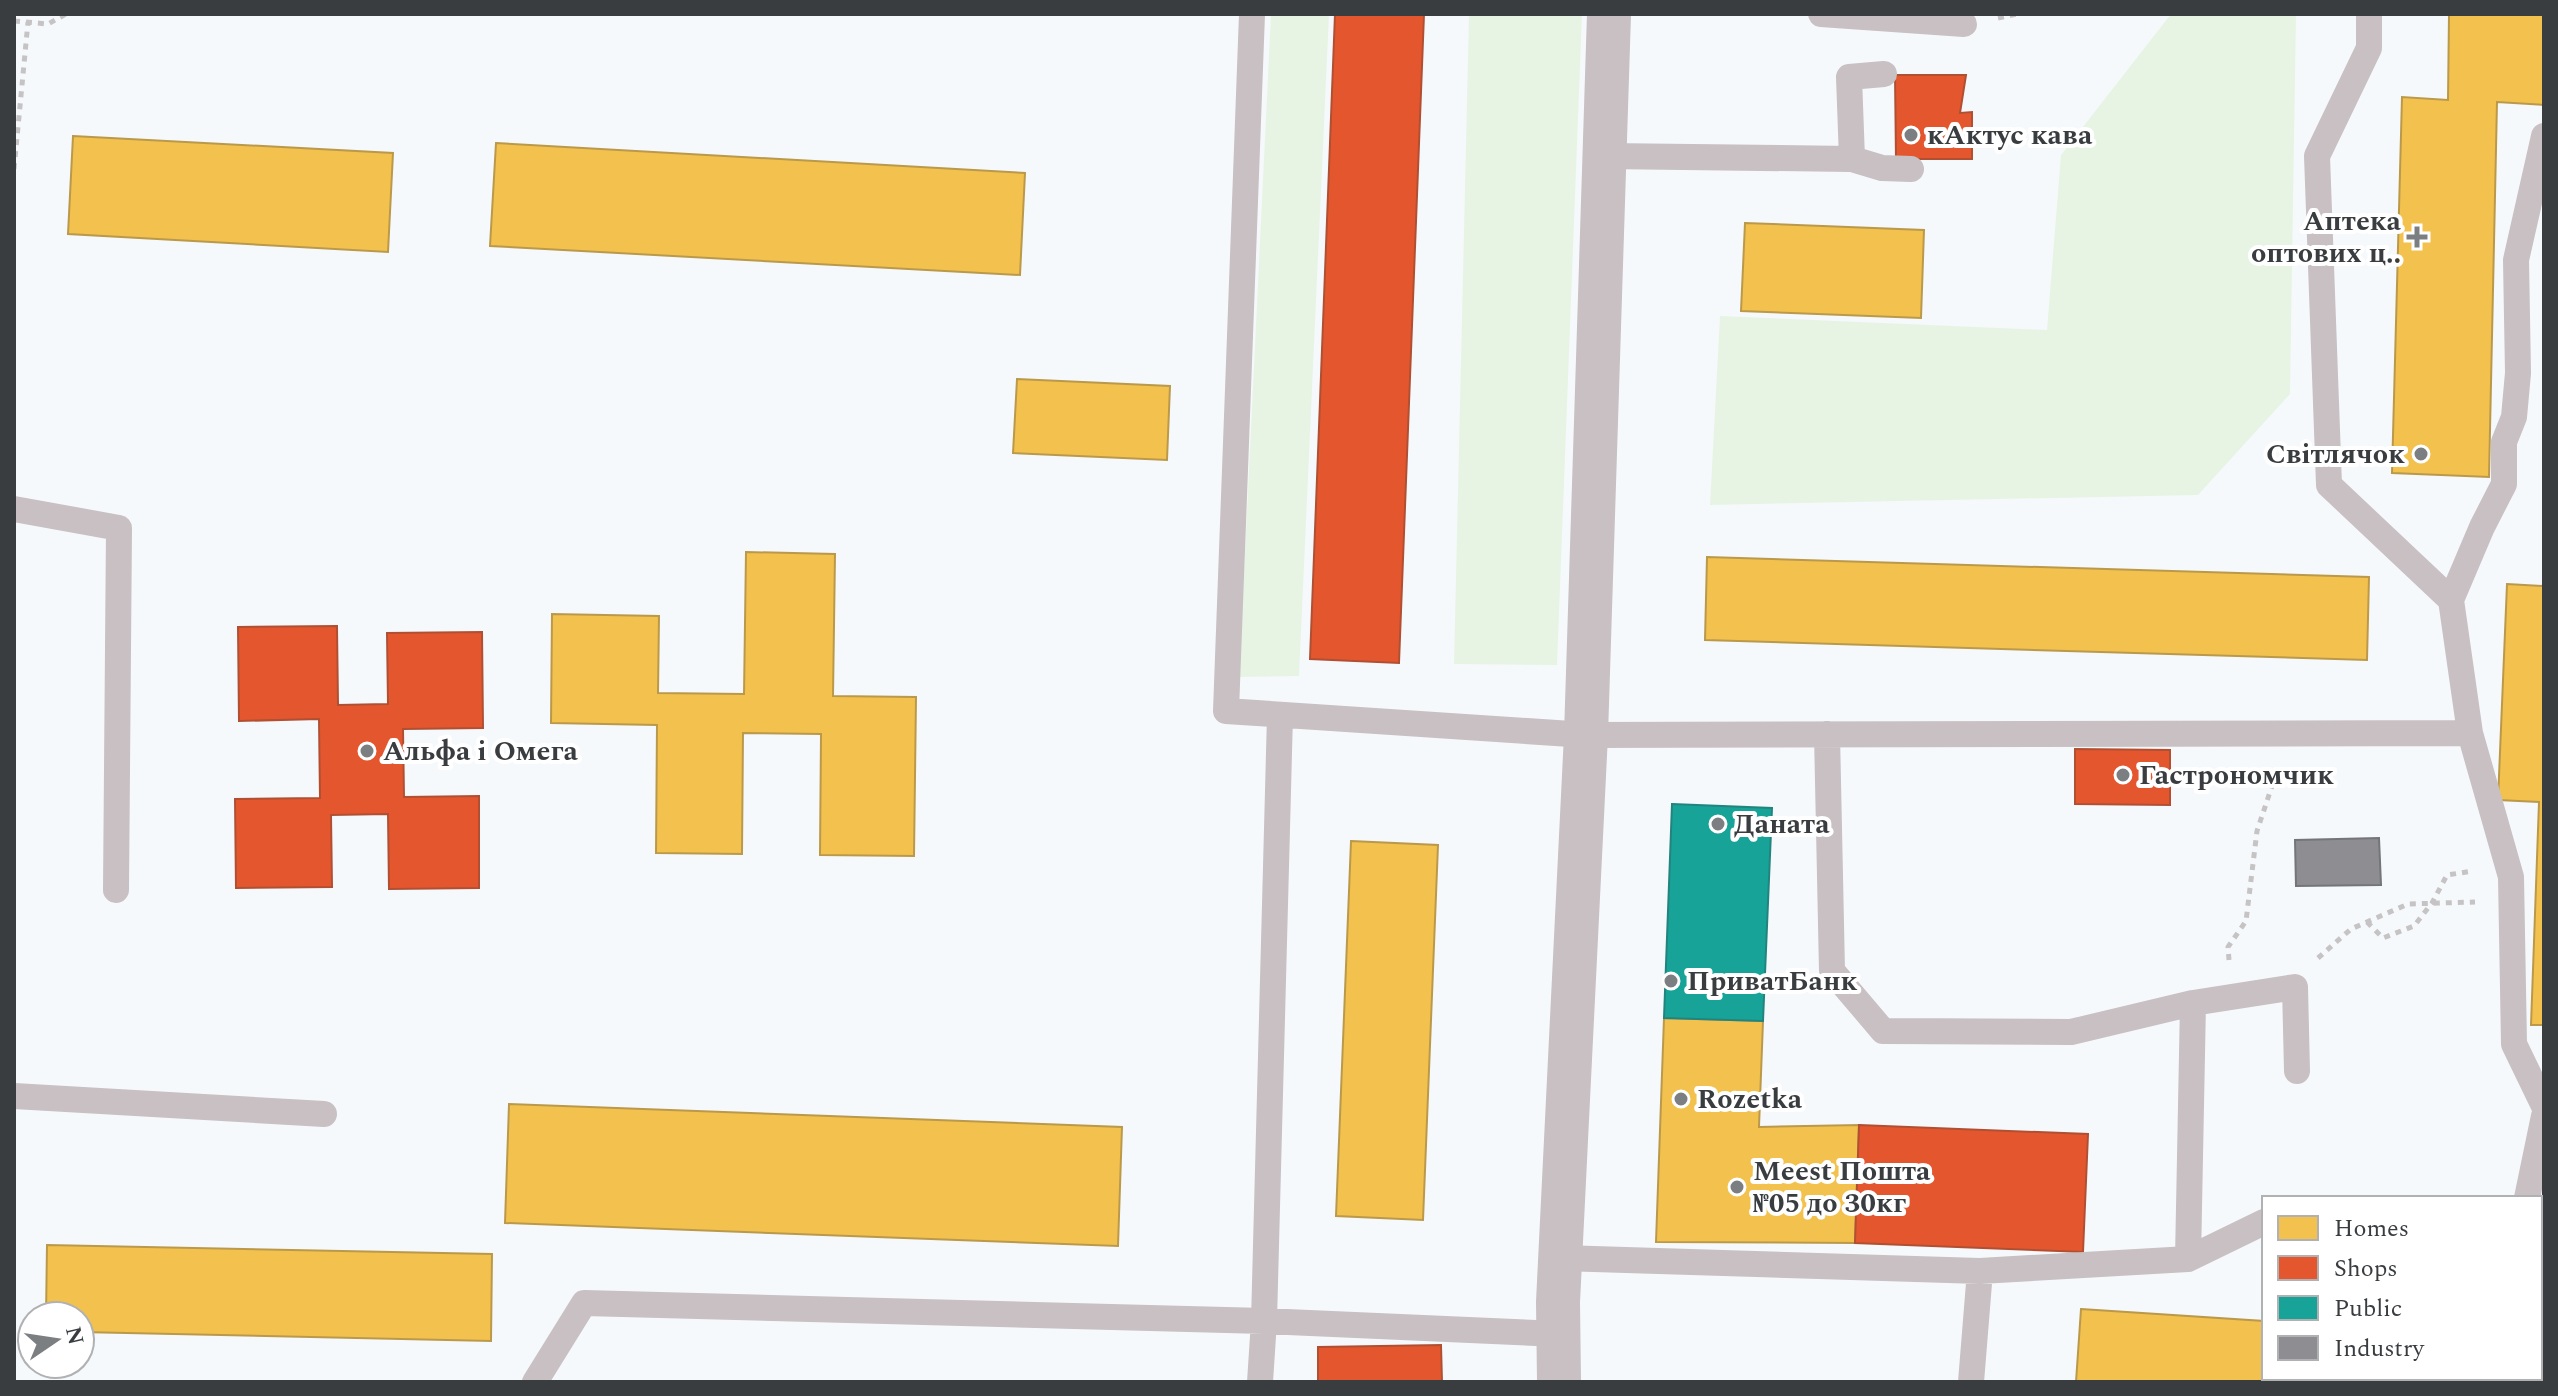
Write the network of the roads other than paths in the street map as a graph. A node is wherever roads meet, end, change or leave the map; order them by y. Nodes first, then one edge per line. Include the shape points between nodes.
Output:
1 (1252, 14) edge
2 (1609, 14) edge
3 (1821, 14) edge
4 (2369, 14) edge
5 (1964, 24) dead end
6 (1884, 74) dead end
7 (2544, 136) edge
8 (1605, 156) junction
9 (1852, 159) junction
10 (1911, 169) dead end
11 (14, 509) edge
12 (2451, 600) junction
13 (1280, 715) junction
14 (2470, 733) junction
15 (1827, 734) junction
16 (1586, 735) junction
17 (116, 890) dead end
18 (2193, 1003) junction
19 (2297, 1071) dead end
20 (14, 1096) edge
21 (2544, 1106) edge
22 (324, 1114) dead end
23 (2544, 1116) edge
24 (2527, 1196) edge
25 (2262, 1223) edge
26 (1561, 1258) junction
27 (2188, 1259) junction
28 (1980, 1271) junction
29 (1264, 1321) junction
30 (1560, 1334) junction
31 (535, 1382) edge
32 (1260, 1382) edge
33 (1559, 1382) edge
34 (1971, 1382) edge

1 - 13 lane via 1226,711
2 - 8 street
3 - 5 lane
4 - 12 lane via 2369,48 2317,156 2329,485
6 - 9 lane via 1849,77
7 - 12 lane via 2516,260 2518,373 2514,417 2504,442 2504,484
8 - 9 lane
8 - 16 street
9 - 10 lane
11 - 17 lane via 119,528
12 - 14 lane
13 - 16 lane
13 - 29 lane
14 - 15 lane
14 - 21 lane via 2511,877 2514,1044
15 - 16 lane
15 - 18 lane via 1832,971 1883,1031 2071,1032
16 - 26 street
18 - 19 lane via 2295,987
18 - 27 lane
20 - 22 lane
23 - 24 lane
25 - 27 lane
26 - 28 lane
26 - 30 street
27 - 28 lane
28 - 34 lane
29 - 30 lane
29 - 31 lane via 584,1303
29 - 32 lane
30 - 33 street

